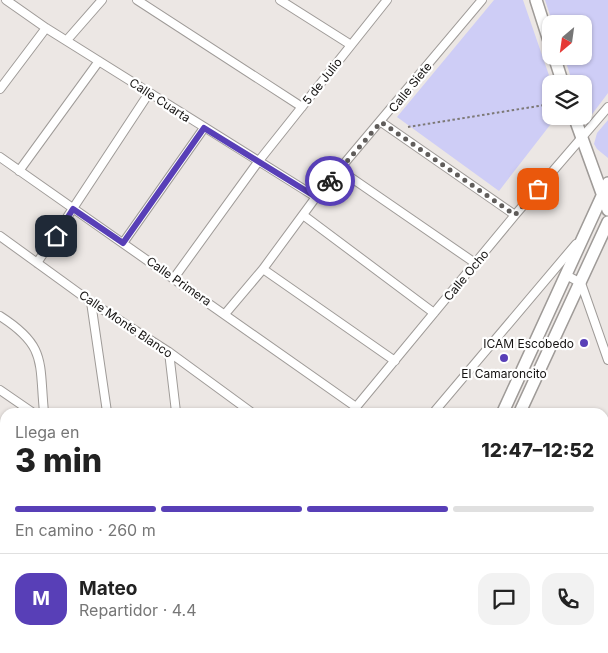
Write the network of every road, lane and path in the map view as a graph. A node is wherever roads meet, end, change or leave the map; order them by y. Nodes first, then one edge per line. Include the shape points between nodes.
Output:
1 (6, 0) edge
2 (102, 0) edge
3 (137, 0) edge
4 (280, 0) edge
5 (388, 0) edge
6 (482, 0) edge
7 (536, 0) edge
8 (542, 19) edge
9 (46, 28) junction
10 (67, 40) junction
11 (351, 45) junction
12 (99, 61) junction
13 (0, 89) edge
14 (149, 93) junction
15 (542, 105) edge
16 (302, 106) junction
17 (608, 107) edge
18 (381, 122) junction
19 (578, 125) edge
20 (408, 127) dead end
21 (204, 128) junction
22 (583, 139) junction
23 (0, 157) edge
24 (258, 162) junction
25 (340, 170) junction
26 (19, 171) junction
27 (605, 188) edge
28 (316, 197) junction
29 (73, 209) junction
30 (608, 210) edge
31 (303, 215) junction
32 (515, 215) junction
33 (608, 222) edge
34 (586, 233) junction
35 (0, 236) edge
36 (123, 243) junction
37 (38, 263) junction
38 (475, 264) junction
39 (263, 269) junction
40 (566, 275) junction
41 (174, 278) junction
42 (581, 283) junction
43 (91, 302) junction
44 (434, 313) junction
45 (225, 314) junction
46 (0, 316) edge
47 (169, 352) junction
48 (608, 360) edge
49 (395, 361) junction
50 (0, 390) edge
51 (238, 402) junction
52 (26, 408) edge
53 (44, 408) edge
54 (106, 408) edge
55 (176, 408) edge
56 (239, 408) edge
57 (246, 408) edge
58 (351, 408) edge
59 (356, 408) edge
60 (437, 408) edge
61 (505, 408) edge
62 (522, 408) edge

1 - 9 street, Calle Cuarta
2 - 10 street
3 - 16 street
4 - 11 street
5 - 11 street, 5 de Julio
6 - 18 street, Calle Siete
7 - 8 street
9 - 10 street, Calle Cuarta
9 - 13 street
10 - 12 street, Calle Cuarta
11 - 16 street, 5 de Julio
12 - 14 street, Calle Cuarta
12 - 26 street
14 - 21 street, Calle Cuarta
14 - 29 street
15 - 20 path
16 - 24 street, 5 de Julio
17 - 22 street, Calle Ocho
18 - 25 street, Calle Siete
18 - 32 street
19 - 22 street
21 - 24 street, Calle Cuarta
21 - 36 street
22 - 27 street
22 - 32 street, Calle Ocho
23 - 26 street, Calle Primera
24 - 28 street, Calle Cuarta
24 - 41 street, 5 de Julio
25 - 28 street, Calle Siete
25 - 38 street
26 - 29 street, Calle Primera
27 - 30 street
27 - 34 street
28 - 31 street, Calle Siete
29 - 36 street, Calle Primera
29 - 37 street
31 - 39 street, Calle Siete
31 - 44 street
32 - 38 street, Calle Ocho
33 - 42 street
34 - 40 street
34 - 60 street
35 - 37 street, Calle Monte Blanco
36 - 41 street, Calle Primera
37 - 43 street, Calle Monte Blanco
38 - 44 street, Calle Ocho
39 - 45 street, Calle Siete
39 - 49 street
40 - 42 street
40 - 61 street
41 - 45 street, Calle Primera
42 - 48 street
42 - 62 street
43 - 47 street, Calle Monte Blanco
43 - 54 street
44 - 49 street, Calle Ocho
45 - 58 street, Calle Primera
46 - 53 street via 24,332 34,344 40,363
47 - 51 street, Calle Monte Blanco
47 - 55 street
49 - 59 street, Calle Ocho
50 - 52 street
51 - 56 street
51 - 57 street, Calle Monte Blanco

